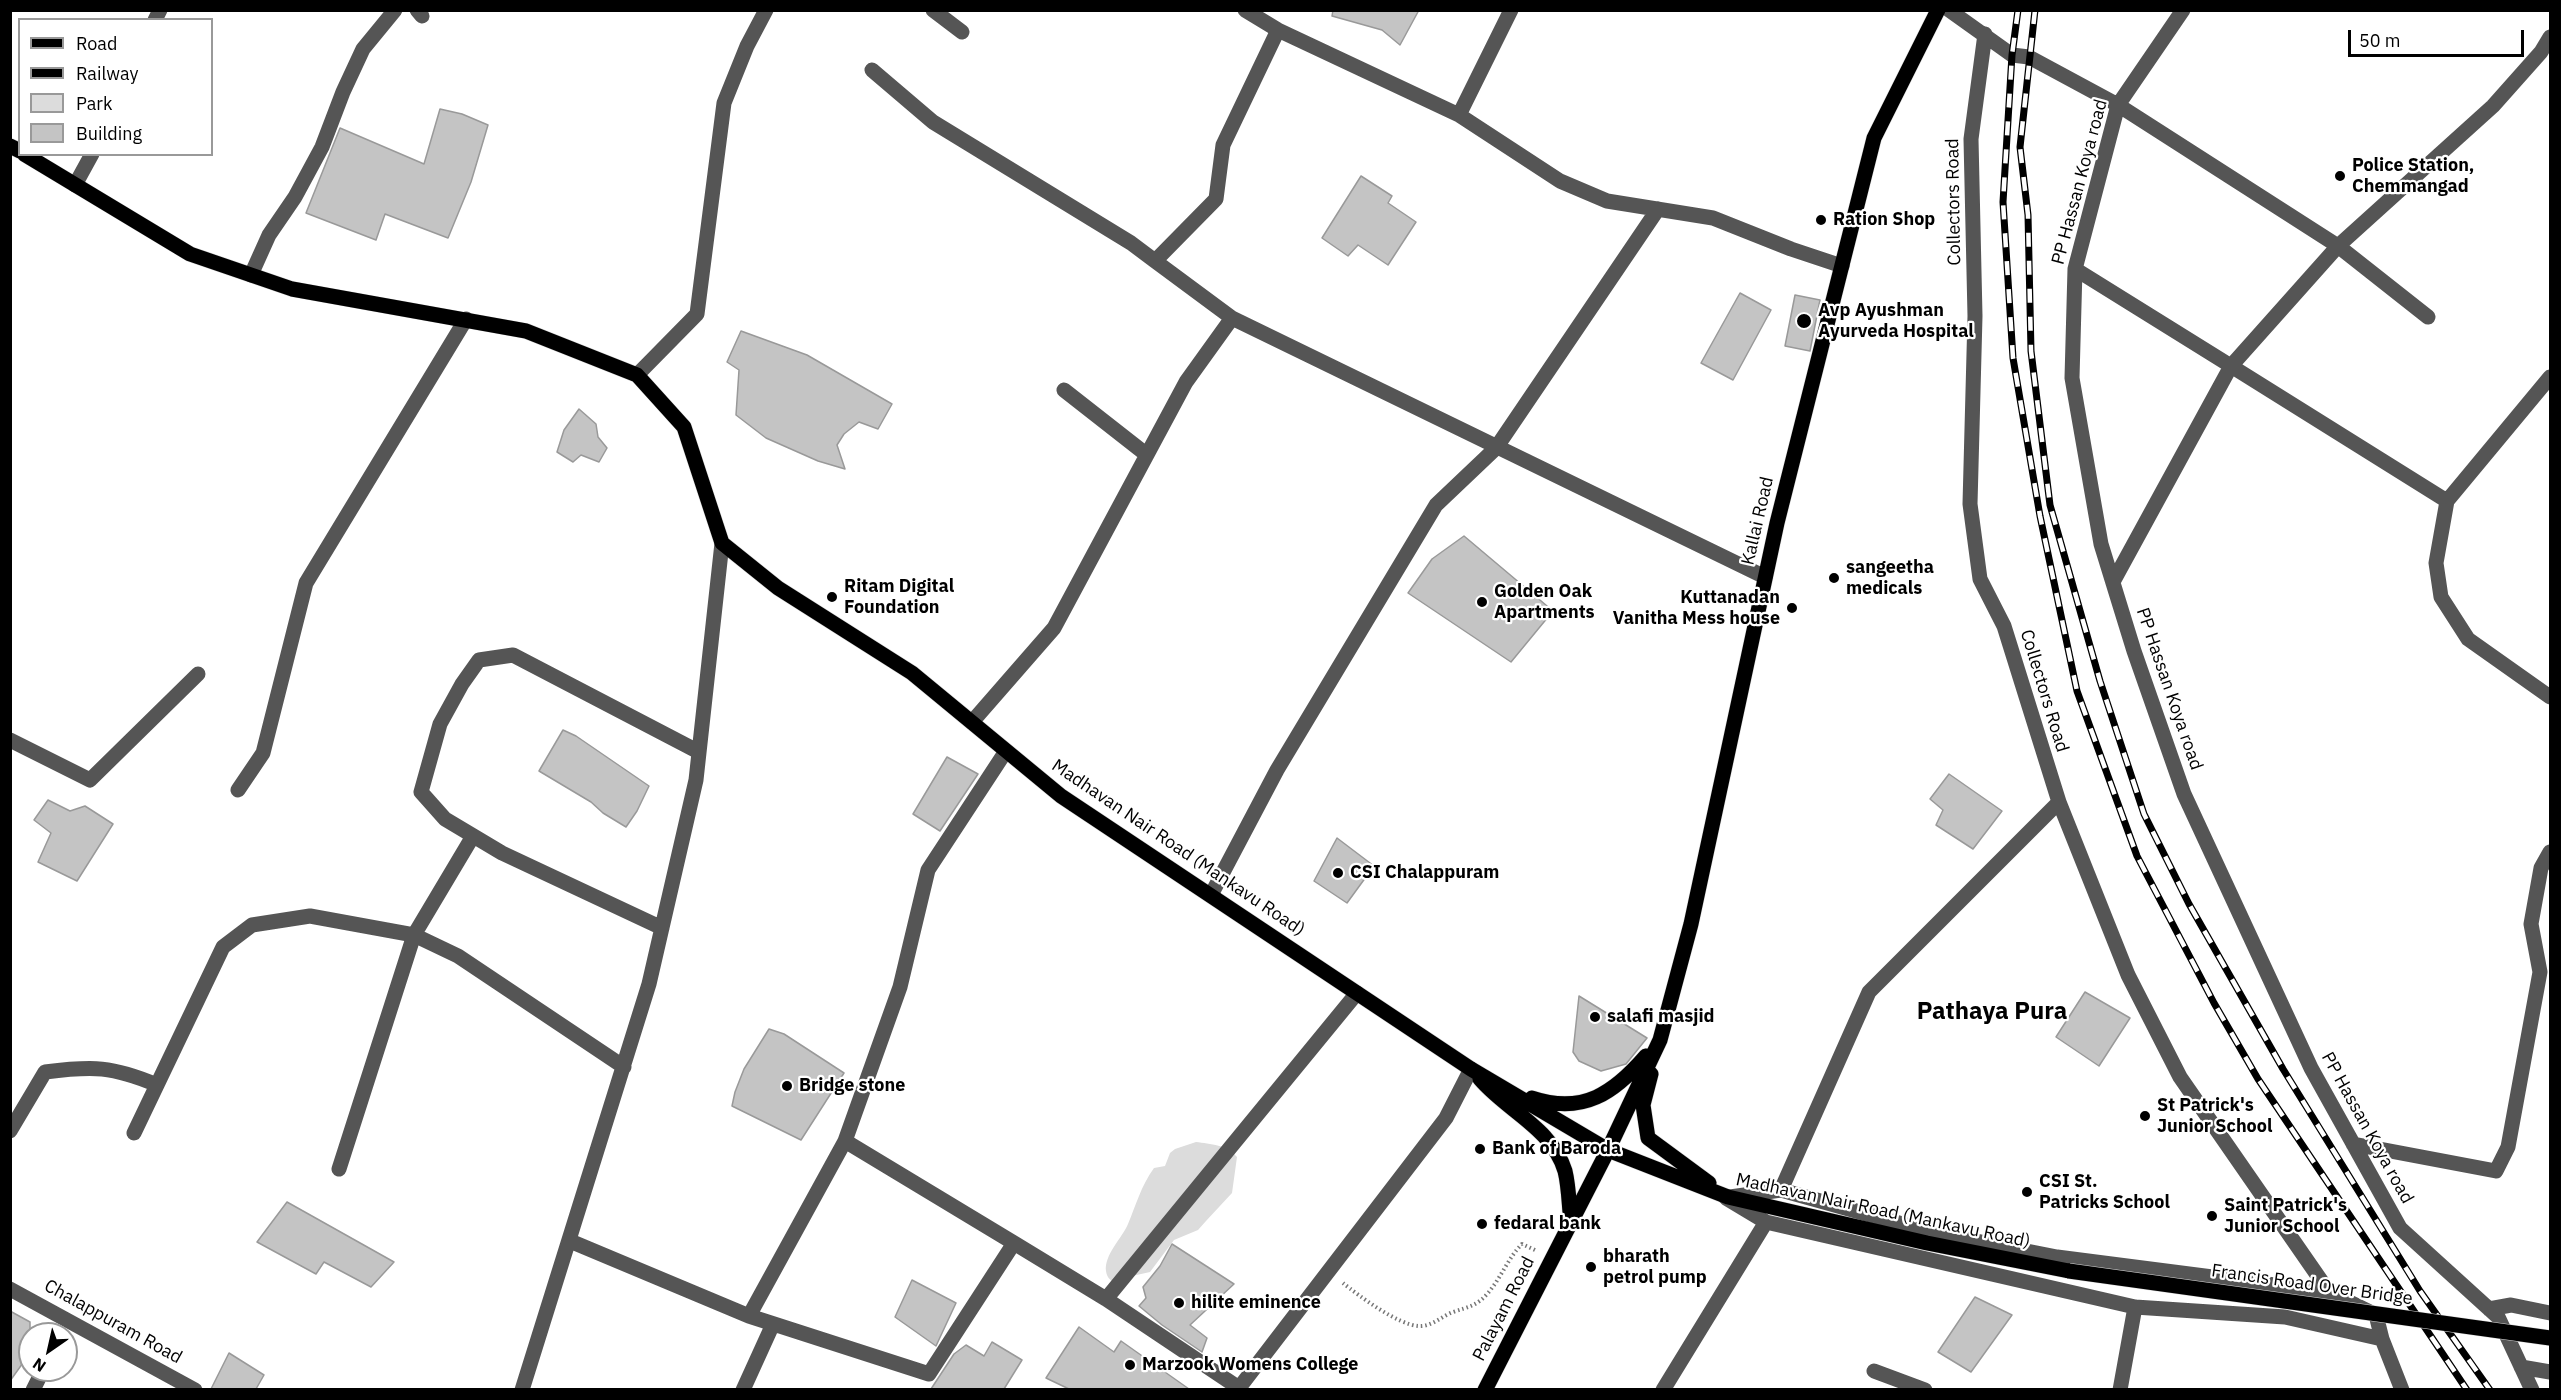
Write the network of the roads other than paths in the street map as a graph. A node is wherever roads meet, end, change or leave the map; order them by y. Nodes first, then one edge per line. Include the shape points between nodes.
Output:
1 (395, 10) edge
2 (766, 10) edge
3 (933, 10) edge
4 (1245, 10) edge
5 (1511, 10) edge
6 (1938, 10) edge
7 (1949, 10) edge
8 (2183, 10) edge
9 (1278, 30) junction
10 (963, 32) dead end
11 (1985, 34) junction
12 (2550, 37) edge
13 (872, 70) dead end
14 (2118, 105) junction
15 (1460, 115) junction
16 (27, 156) edge
17 (91, 156) edge
18 (75, 185) junction
19 (1658, 209) junction
20 (2338, 246) junction
21 (1155, 261) junction
22 (1842, 266) junction
23 (2075, 269) junction
24 (251, 275) junction
25 (2428, 317) dead end
26 (1232, 318) junction
27 (466, 319) junction
28 (2231, 366) junction
29 (637, 375) junction
30 (2550, 377) edge
31 (1064, 390) dead end
32 (1496, 448) junction
33 (1147, 455) junction
34 (2447, 501) junction
35 (722, 543) junction
36 (1765, 578) junction
37 (2113, 582) junction
38 (198, 674) dead end
39 (2550, 697) edge
40 (972, 722) junction
41 (10, 740) edge
42 (1006, 751) junction
43 (699, 752) junction
44 (237, 790) dead end
45 (2059, 802) junction
46 (473, 836) junction
47 (2550, 852) edge
48 (1211, 896) junction
49 (662, 928) junction
50 (414, 935) junction
51 (1357, 993) junction
52 (1660, 1040) junction
53 (624, 1067) junction
54 (1472, 1069) junction
55 (157, 1085) junction
56 (1507, 1089) junction
57 (10, 1131) edge
58 (134, 1133) dead end
59 (845, 1141) junction
60 (2353, 1144) junction
61 (1608, 1150) junction
62 (339, 1169) dead end
63 (1706, 1187) junction
64 (1781, 1191) junction
65 (1728, 1197) junction
66 (1570, 1222) junction
67 (1766, 1222) junction
68 (570, 1241) junction
69 (1014, 1243) junction
70 (2069, 1271) joint
71 (10, 1289) edge
72 (2329, 1292) junction
73 (1106, 1299) junction
74 (2135, 1307) junction
75 (2493, 1313) junction
76 (2550, 1313) edge
77 (749, 1316) junction
78 (57, 1322) edge
79 (773, 1323) junction
80 (78, 1334) edge
81 (2550, 1338) edge
82 (2382, 1339) junction
83 (2521, 1367) junction
84 (1874, 1371) dead end
85 (2550, 1372) edge
86 (195, 1389) edge
87 (522, 1389) edge
88 (743, 1389) edge
89 (1238, 1389) edge
90 (1485, 1389) edge
91 (1663, 1389) edge
92 (1925, 1389) edge
93 (2120, 1389) edge
94 (2402, 1389) edge
95 (2532, 1389) edge

1 - 24 street via 363,49 322,147 295,197 268,235
2 - 29 street via 724,103 697,314
3 - 10 street
4 - 9 street
5 - 15 street
6 - 22 main road, Kallai Road via 1874,138
7 - 11 street
8 - 14 street, PP Hassan Koya road
9 - 15 street
9 - 21 street via 1223,145 1216,199
11 - 14 street via 2012,55 2029,57
11 - 45 street, Collectors Road via 1971,139 1975,316 1970,504 1980,579 2004,626
12 - 20 street via 2493,106
13 - 21 street via 933,122
14 - 20 street
14 - 23 street, PP Hassan Koya road
15 - 19 street via 1560,181 1607,201
16 - 18 main road
17 - 18 street
18 - 24 main road via 190,254
19 - 22 street via 1713,218
19 - 32 street
20 - 25 street
20 - 28 street
21 - 26 street
22 - 36 main road, Kallai Road
23 - 28 street
23 - 37 street, PP Hassan Koya road via 2072,378 2101,544
24 - 27 main road via 292,289
26 - 32 street
26 - 33 street via 1186,382
27 - 29 main road via 526,331
27 - 44 street via 306,583 263,753
28 - 34 street
28 - 37 street
29 - 35 main road via 684,427
30 - 34 street
31 - 33 street
32 - 36 street
32 - 48 street via 1436,505 1277,771
33 - 40 street via 1054,628
34 - 39 street via 2436,563 2441,597 2468,639
35 - 40 main road, Madhavan Nair Road (Mankavu Road) via 778,588 912,673
35 - 43 street
36 - 52 main road, Kallai Road via 1691,924
37 - 60 street, PP Hassan Koya road via 2184,794 2311,1068
38 - 41 street via 90,780
40 - 42 main road, Madhavan Nair Road (Mankavu Road)
42 - 48 main road, Madhavan Nair Road (Mankavu Road) via 1061,796
42 - 59 street via 928,870 900,987
43 - 46 street via 513,655 479,660 440,724 422,792 445,819
43 - 49 street
45 - 64 street via 1869,992
45 - 72 street, Collectors Road via 2128,975 2180,1077
46 - 49 street
46 - 50 street
47 - 60 street via 2541,868 2531,924 2540,972 2508,1147 2496,1170
48 - 51 main road, Madhavan Nair Road (Mankavu Road)
49 - 53 street
50 - 53 street via 458,956
50 - 55 street via 310,916 252,925 224,947
50 - 62 street
51 - 54 main road, Madhavan Nair Road (Mankavu Road)
51 - 73 street
52 - 56 main road via 1617,1086 1580,1103 1554,1104
52 - 61 main road, Kallai Road
52 - 65 main road via 1643,1105 1648,1138
53 - 68 street
54 - 56 main road, Madhavan Nair Road (Mankavu Road)
54 - 66 main road via 1488,1089 1539,1129 1556,1149 1565,1172
54 - 89 street via 1446,1118
55 - 57 street via 124,1072 94,1068 45,1072
55 - 58 street
56 - 61 main road, Madhavan Nair Road (Mankavu Road)
59 - 69 street
59 - 77 street
60 - 75 street, PP Hassan Koya road via 2400,1228
61 - 63 main road, Madhavan Nair Road (Mankavu Road)
61 - 66 main road, Palayam Road
63 - 65 main road, Madhavan Nair Road (Mankavu Road)
63 - 67 street
64 - 65 street
64 - 72 street via 1931,1232 2057,1257
65 - 70 main road, Madhavan Nair Road (Mankavu Road)
66 - 90 main road, Palayam Road
67 - 74 street
67 - 91 street
68 - 77 street
68 - 87 street
69 - 73 street
69 - 79 street via 929,1374
70 - 81 main road, Francis Road Over Bridge, bridge
71 - 78 street, Chalappuram Road via 27,1296
72 - 82 street via 2376,1315
73 - 89 street
74 - 82 street via 2285,1317
74 - 93 street
75 - 76 street via 2511,1305
75 - 83 street
77 - 79 street
79 - 88 street
80 - 86 street, Chalappuram Road
82 - 94 street
83 - 85 street
83 - 95 street
84 - 92 street

